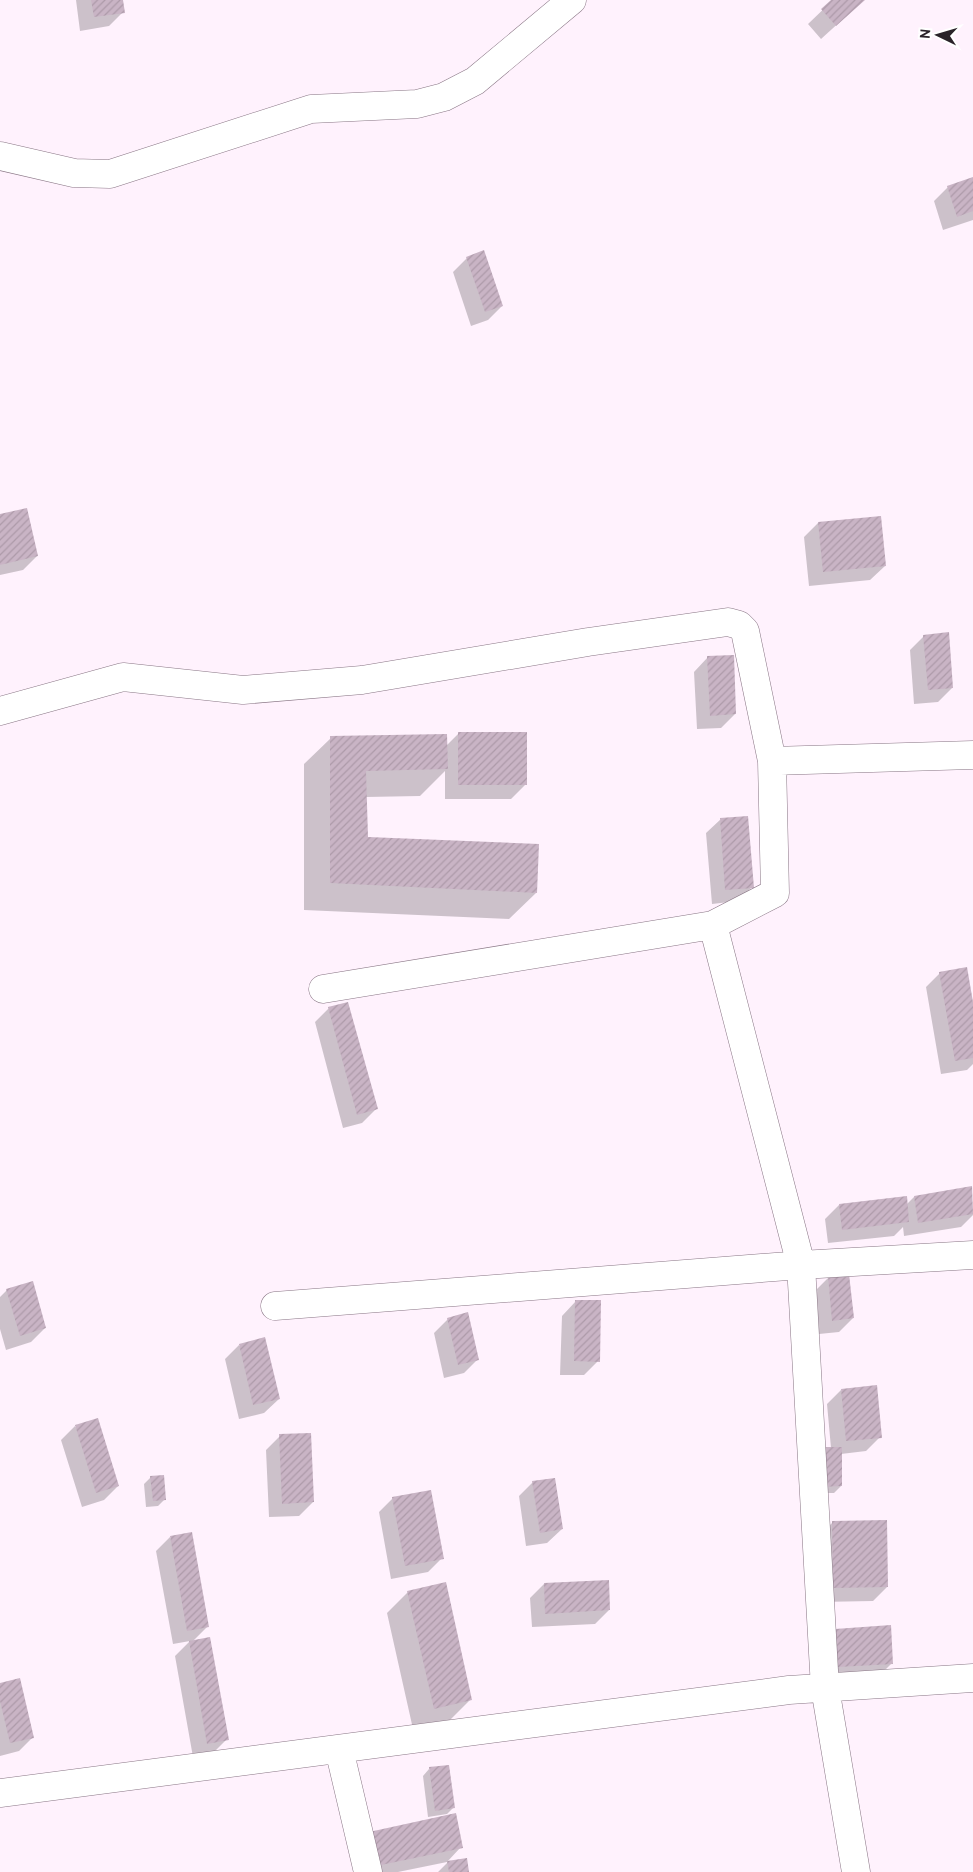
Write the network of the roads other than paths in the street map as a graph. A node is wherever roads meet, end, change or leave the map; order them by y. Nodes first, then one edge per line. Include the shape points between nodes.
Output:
1 (572, 0) edge
2 (0, 156) edge
3 (0, 711) edge
4 (973, 755) edge
5 (772, 761) junction
6 (713, 925) junction
7 (323, 990) dead end
8 (973, 1255) edge
9 (801, 1265) junction
10 (275, 1306) dead end
11 (973, 1678) edge
12 (825, 1688) junction
13 (339, 1749) junction
14 (0, 1793) edge
15 (368, 1872) edge
16 (856, 1872) edge

1 - 2 street via 475,81 444,97 417,104 311,109 110,174 74,173
3 - 5 street via 123,677 243,690 362,680 728,622 746,631
4 - 5 street
5 - 6 street via 775,893
6 - 7 street
6 - 9 street
8 - 9 street
9 - 10 street
9 - 12 street
11 - 12 street
12 - 13 street
12 - 16 street
13 - 14 street
13 - 15 street

